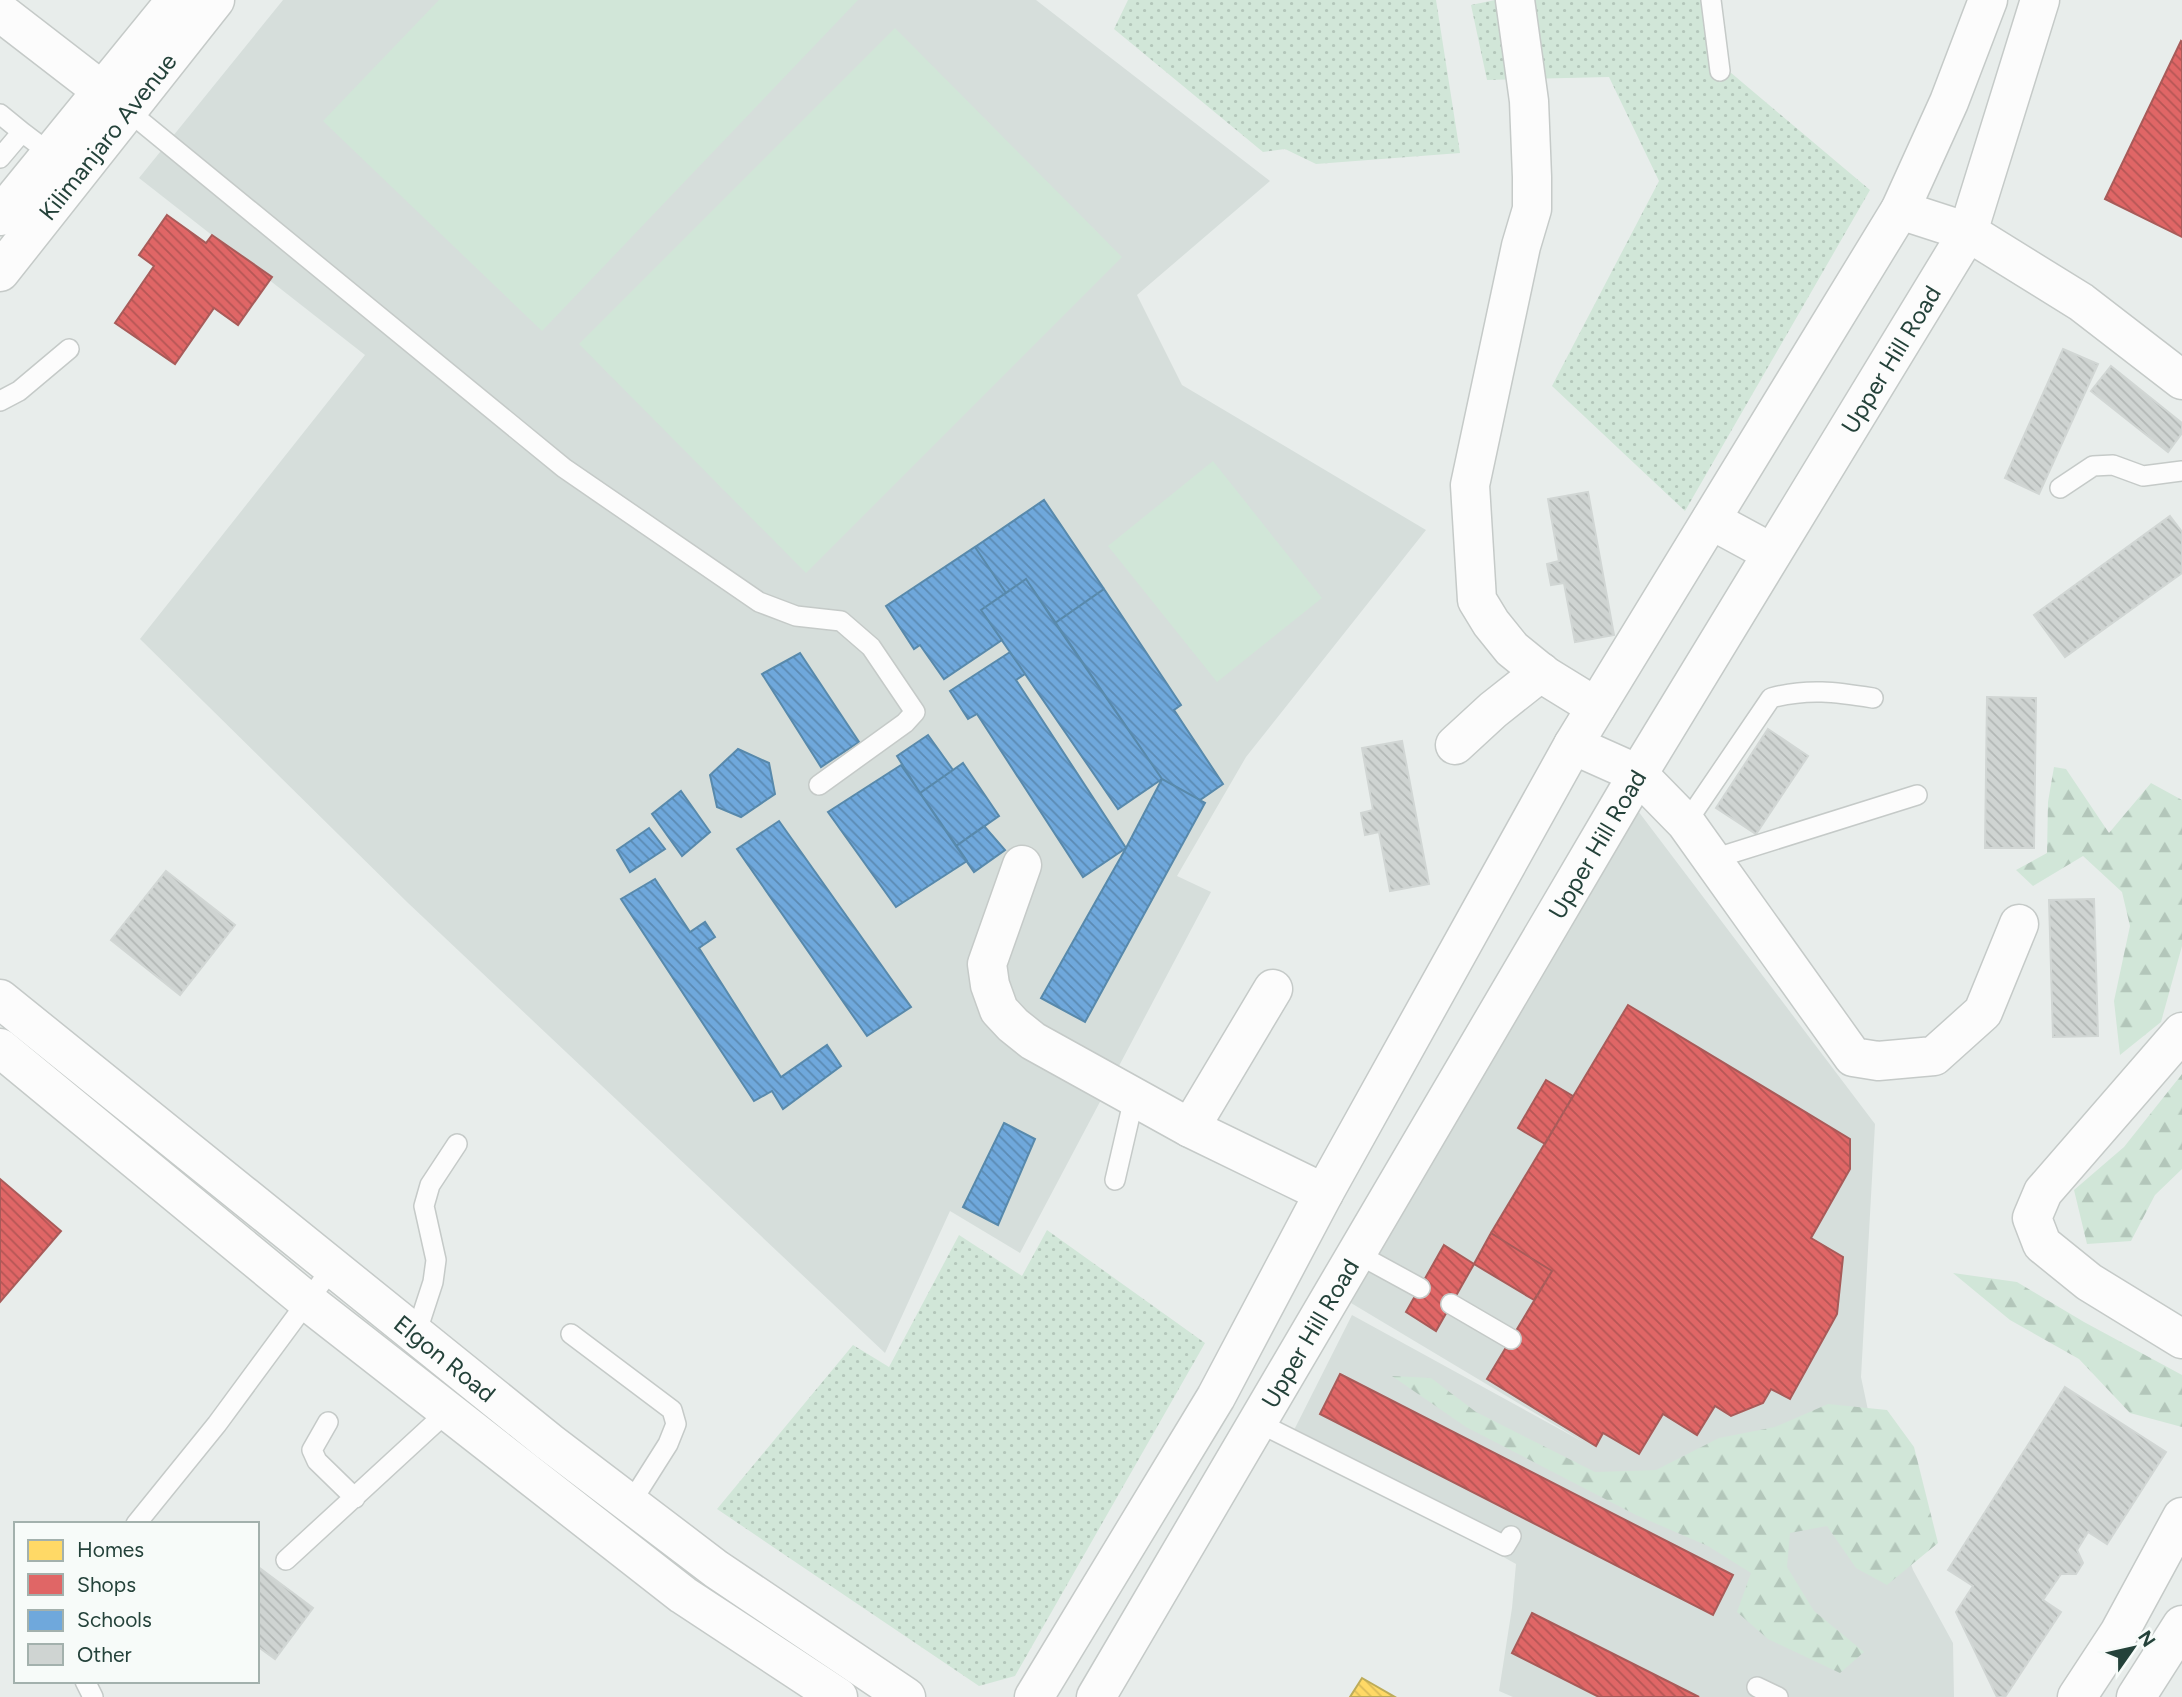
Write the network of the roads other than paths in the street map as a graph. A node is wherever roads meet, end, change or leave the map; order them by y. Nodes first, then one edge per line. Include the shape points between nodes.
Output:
1 (176, 0) edge
2 (215, 0) edge
3 (1515, 0) edge
4 (1711, 0) edge
5 (1988, 0) edge
6 (2040, 0) edge
7 (0, 12) edge
8 (1720, 71) dead end
9 (115, 101) junction
10 (0, 114) edge
11 (37, 143) junction
12 (0, 158) edge
13 (1900, 210) junction
14 (0, 216) edge
15 (1968, 232) junction
16 (0, 272) edge
17 (69, 349) dead end
18 (2182, 380) edge
19 (0, 401) edge
20 (2182, 471) edge
21 (2060, 488) dead end
22 (1711, 520) junction
23 (1772, 553) junction
24 (1541, 672) junction
25 (1873, 698) dead end
26 (1596, 707) junction
27 (1455, 745) dead end
28 (1573, 745) junction
29 (1638, 774) junction
30 (819, 785) dead end
31 (1917, 795) dead end
32 (1686, 823) junction
33 (1713, 859) junction
34 (1022, 864) dead end
35 (2018, 924) dead end
36 (1273, 989) dead end
37 (0, 999) edge
38 (2182, 1032) edge
39 (0, 1048) edge
40 (1134, 1098) junction
41 (1190, 1128) junction
42 (457, 1144) dead end
43 (1115, 1180) dead end
44 (1324, 1193) junction
45 (1356, 1253) junction
46 (332, 1268) junction
47 (1420, 1288) dead end
48 (307, 1301) junction
49 (1451, 1304) dead end
50 (415, 1334) junction
51 (571, 1334) dead end
52 (1511, 1339) dead end
53 (2182, 1339) edge
54 (448, 1412) junction
55 (328, 1422) dead end
56 (1257, 1422) junction
57 (355, 1498) junction
58 (631, 1504) junction
59 (2182, 1517) edge
60 (138, 1522) edge
61 (1511, 1536) dead end
62 (286, 1560) dead end
63 (2182, 1625) edge
64 (1103, 1684) edge
65 (1757, 1687) dead end
66 (838, 1697) edge
67 (906, 1697) edge
68 (1034, 1697) edge
69 (1778, 1697) edge
70 (2077, 1697) edge
71 (2136, 1697) edge

1 - 9 street, Kilimanjaro Avenue
2 - 9 street, Kilimanjaro Avenue
3 - 24 street via 1529,101 1532,209 1471,485 1477,600 1512,649
4 - 8 lane
5 - 13 street, Upper Hill Road
6 - 15 street, Upper Hill Road
7 - 9 street
9 - 11 street, Kilimanjaro Avenue
9 - 16 street, Kilimanjaro Avenue
9 - 30 lane via 564,468 759,602 796,616 841,621 871,647 915,712
10 - 11 lane
11 - 12 lane
11 - 14 street, Kilimanjaro Avenue
13 - 15 street
13 - 22 street, Upper Hill Road
15 - 18 street via 2081,302
15 - 23 street, Upper Hill Road
17 - 19 lane
20 - 21 lane via 2143,476 2113,465 2093,466
22 - 23 street
22 - 26 street, Upper Hill Road
23 - 29 street, Upper Hill Road
24 - 26 street
24 - 27 street
25 - 32 lane via 1796,691 1771,698
26 - 28 street, Upper Hill Road
28 - 29 street
28 - 44 street, Upper Hill Road
29 - 32 street
29 - 45 street, Upper Hill Road
31 - 33 lane
32 - 33 street
33 - 35 street via 1853,1057 1878,1061 1934,1056 1983,1012
34 - 40 street via 987,964 999,1010 1033,1041
36 - 41 street
37 - 46 street, Elgon Road
38 - 53 street via 2043,1192 2032,1218 2042,1244 2089,1282
39 - 48 street, Elgon Road
40 - 41 street
40 - 43 lane
41 - 44 street
42 - 50 lane via 430,1185 424,1206 436,1260
44 - 68 street, Upper Hill Road via 1216,1396
45 - 47 lane
45 - 56 street, Upper Hill Road
46 - 48 lane
46 - 50 street, Elgon Road
48 - 54 street, Elgon Road
48 - 60 lane
49 - 52 lane
50 - 58 street, Elgon Road
51 - 58 lane via 672,1410 676,1424
54 - 57 lane
54 - 66 street, Elgon Road via 682,1595
55 - 57 lane via 312,1450 317,1461
56 - 61 lane via 1505,1546
56 - 64 street, Upper Hill Road
57 - 62 lane
58 - 67 street, Elgon Road via 716,1569
59 - 70 street via 2119,1633
63 - 71 street
65 - 69 lane

